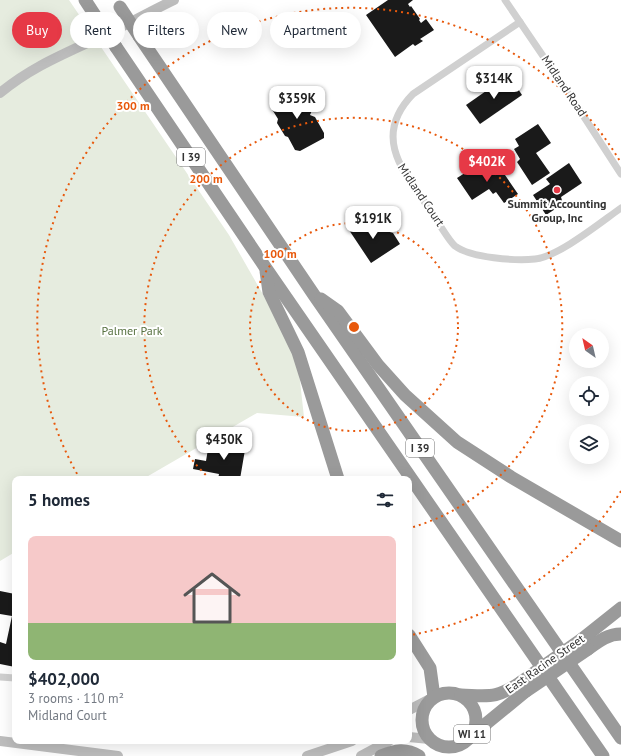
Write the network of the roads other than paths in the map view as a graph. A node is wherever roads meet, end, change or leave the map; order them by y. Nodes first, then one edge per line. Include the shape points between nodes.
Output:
1 (85, 0) edge
2 (174, 0) edge
3 (505, 0) edge
4 (117, 4) edge
5 (520, 22) junction
6 (0, 93) edge
7 (621, 174) edge
8 (621, 208) edge
9 (265, 268) junction
10 (314, 295) junction
11 (337, 476) edge
12 (409, 476) edge
13 (412, 480) edge
14 (546, 498) junction
15 (621, 533) edge
16 (621, 541) edge
17 (621, 608) edge
18 (621, 634) edge
19 (412, 640) edge
20 (585, 644) junction
21 (0, 677) edge
22 (12, 678) edge
23 (524, 687) junction
24 (461, 696) junction
25 (433, 698) junction
26 (412, 708) edge
27 (470, 737) junction
28 (412, 738) edge
29 (621, 738) edge
30 (0, 740) edge
31 (431, 741) junction
32 (12, 742) edge
33 (30, 744) edge
34 (343, 744) edge
35 (383, 744) edge
36 (118, 756) edge
37 (307, 756) edge
38 (361, 756) edge
39 (382, 756) edge
40 (419, 756) edge
41 (437, 756) edge
42 (603, 756) edge

1 - 9 highway, I 39, bridge
2 - 6 main road via 18,77
3 - 5 street, Midland Road
4 - 10 highway, I 39, bridge
5 - 7 street, Midland Road
5 - 8 street, Midland Court via 405,102 395,125 393,147 401,170 455,246 481,256 543,258 560,250
9 - 11 highway via 269,292 298,352
9 - 12 highway, I 39
10 - 14 highway via 338,311 378,365 424,414 457,442
10 - 29 highway, I 39
13 - 42 highway, I 39
14 - 15 highway via 575,509
14 - 16 highway
17 - 20 highway, East Racine Street / WI 11
18 - 20 highway, East Racine Street / WI 11 via 613,634
19 - 25 highway via 430,668
20 - 23 highway, East Racine Street / WI 11, bridge
21 - 22 street
23 - 24 highway, East Racine Street / WI 11 via 501,695
23 - 27 highway, East Racine Street / WI 11
24 - 25 highway, WI 11 via 450,693
24 - 27 highway, WI 11 via 470,702 475,712 476,722
25 - 26 main road
25 - 31 highway via 425,707 422,718 423,729
27 - 31 highway, WI 11 via 462,744 452,747
28 - 31 main road
30 - 32 main road
31 - 41 highway
33 - 36 main road
34 - 37 main road
35 - 38 main road
39 - 40 highway via 399,750

